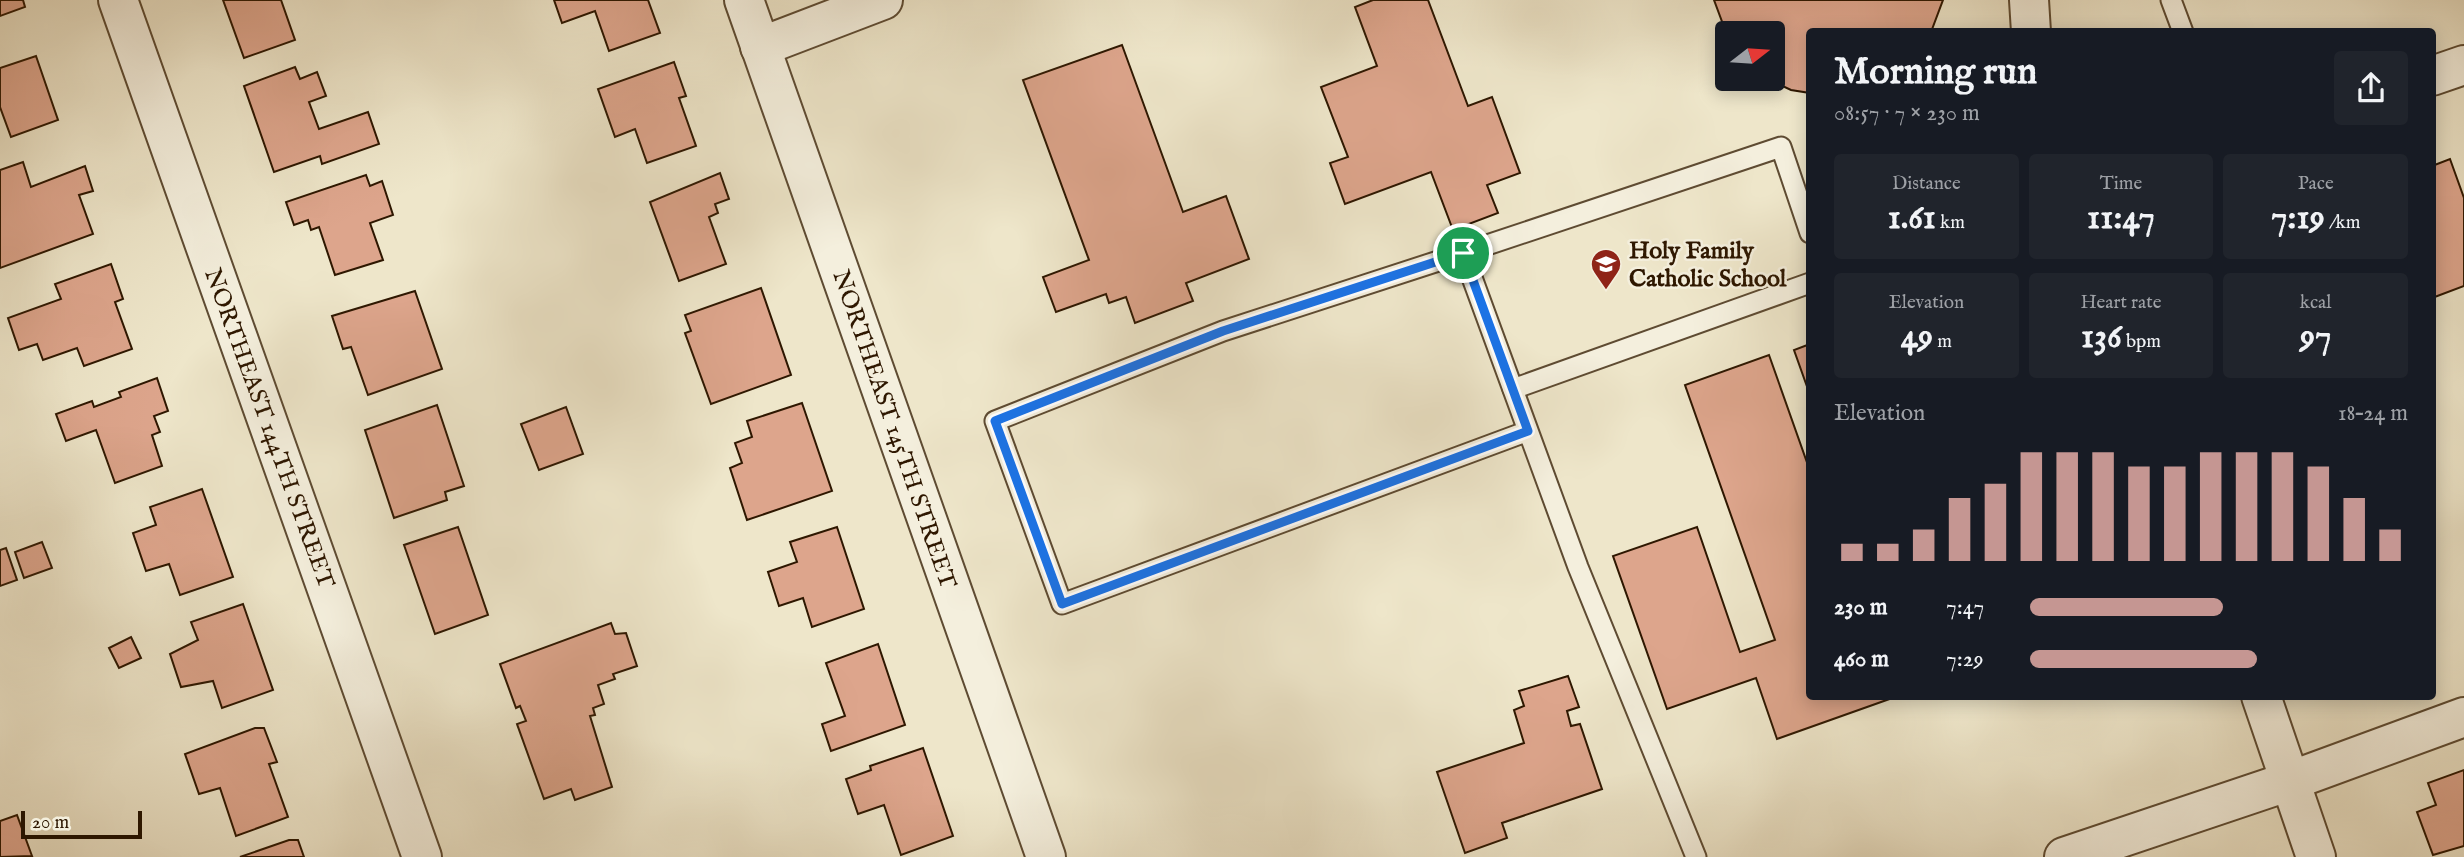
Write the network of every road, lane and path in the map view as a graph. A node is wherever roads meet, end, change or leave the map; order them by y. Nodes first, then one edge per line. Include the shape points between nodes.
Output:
1 (118, 0) edge
2 (744, 0) edge
3 (883, 0) edge
4 (2029, 0) edge
5 (2171, 0) edge
6 (2031, 28) edge
7 (2182, 28) edge
8 (760, 47) junction
9 (2464, 65) edge
10 (2436, 75) edge
11 (1806, 221) edge
12 (1463, 253) junction
13 (1806, 284) edge
14 (1513, 389) junction
15 (1528, 431) junction
16 (2261, 700) edge
17 (2464, 717) edge
18 (2290, 781) junction
19 (422, 857) edge
20 (1046, 857) edge
21 (1696, 857) edge
22 (2064, 857) edge
23 (2316, 857) edge

1 - 19 street, NORTHEAST 144TH STREET
2 - 8 street, NORTHEAST 145TH STREET
3 - 8 street
4 - 6 street
5 - 7 lane
8 - 20 street, NORTHEAST 145TH STREET
9 - 10 street
11 - 12 lane via 1781,148
12 - 14 lane
12 - 15 lane via 1223,331 995,421 1026,507 1062,604
13 - 14 lane
14 - 15 lane
15 - 21 lane
16 - 18 street
17 - 18 street
18 - 22 street
18 - 23 street

